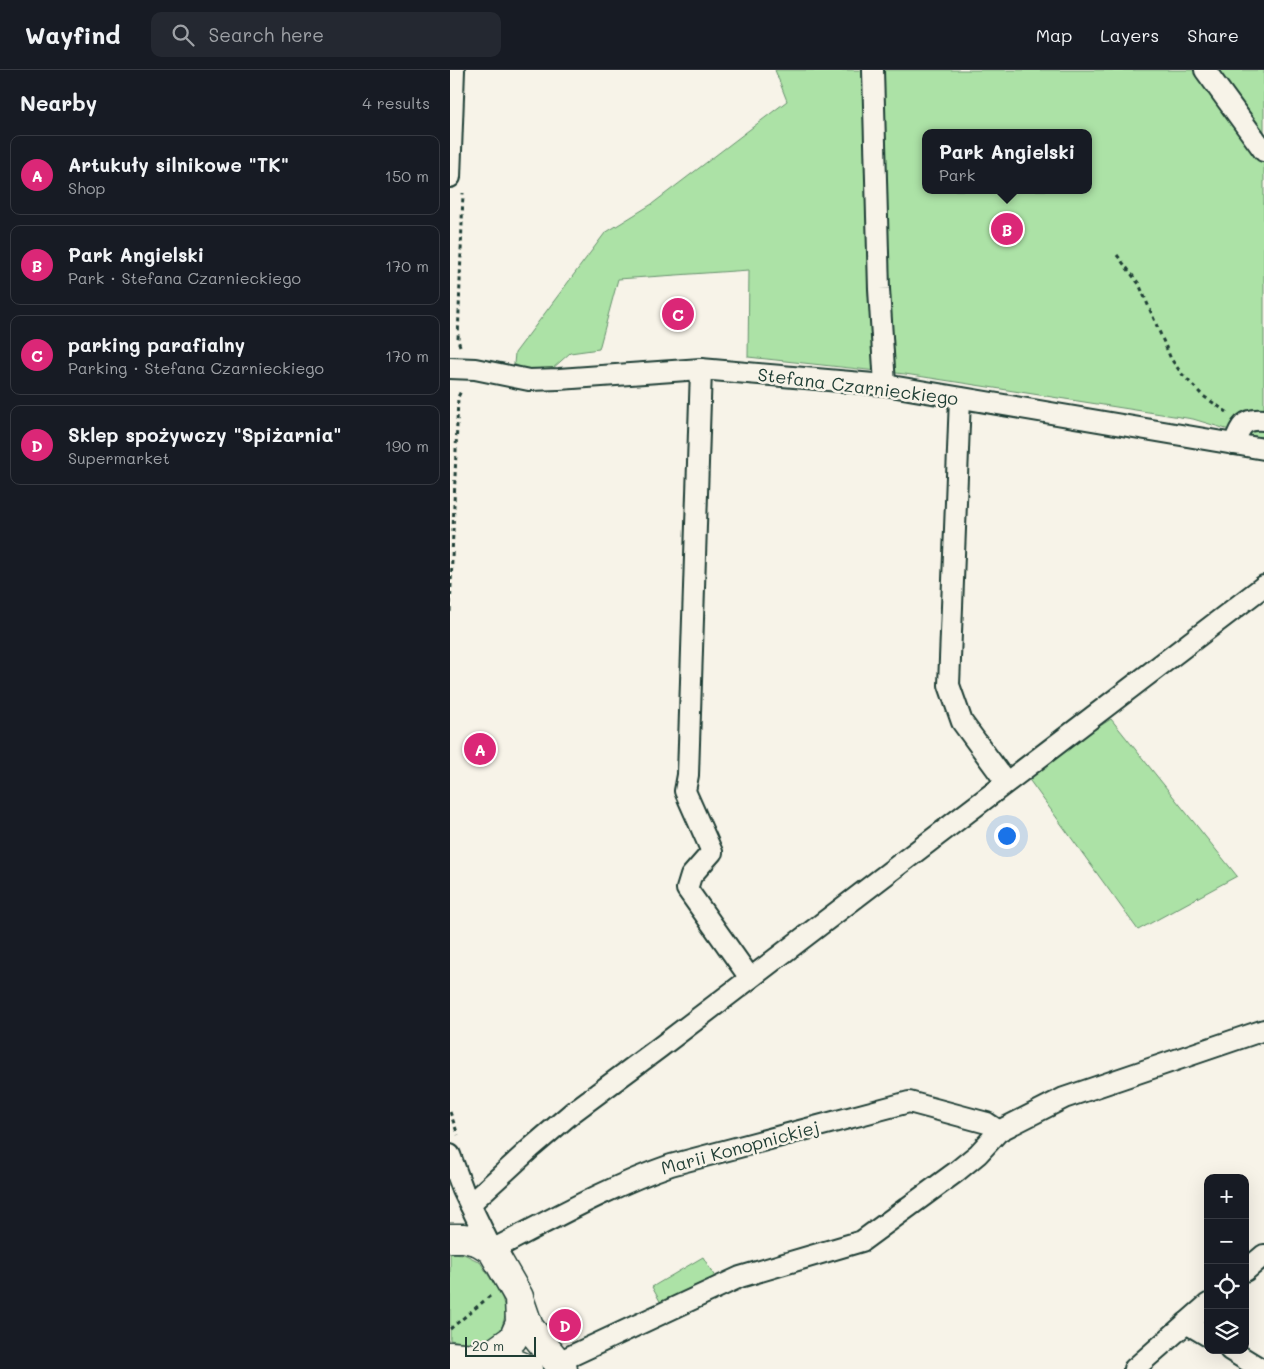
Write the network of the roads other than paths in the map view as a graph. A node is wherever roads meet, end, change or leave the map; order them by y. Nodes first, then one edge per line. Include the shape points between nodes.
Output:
1 (454, 70) edge
2 (873, 70) edge
3 (1205, 70) edge
4 (1264, 151) edge
5 (450, 177) edge
6 (450, 368) edge
7 (701, 369) junction
8 (885, 385) junction
9 (960, 398) junction
10 (1254, 421) edge
11 (1234, 444) junction
12 (1264, 449) edge
13 (1264, 586) edge
14 (1006, 782) junction
15 (750, 978) junction
16 (1264, 1030) edge
17 (999, 1131) junction
18 (450, 1155) edge
19 (470, 1204) junction
20 (450, 1238) edge
21 (492, 1250) junction
22 (1264, 1255) edge
23 (1249, 1268) edge
24 (519, 1297) junction
25 (1204, 1307) edge
26 (1186, 1323) junction
27 (1204, 1334) edge
28 (1237, 1354) edge
29 (463, 1357) edge
30 (555, 1367) edge
31 (528, 1369) edge
32 (1134, 1369) edge
33 (1261, 1369) edge

1 - 5 street
2 - 8 street
3 - 4 street
6 - 7 street, Stefana Czarnieckiego via 475,369 528,380
7 - 8 street, Stefana Czarnieckiego
7 - 15 street via 685,792 712,852 691,876 687,889
8 - 9 street, Stefana Czarnieckiego
9 - 11 street, Stefana Czarnieckiego
9 - 14 street via 950,685 962,722
10 - 11 street via 1238,432
11 - 12 street, Stefana Czarnieckiego
13 - 14 street
14 - 15 street
15 - 19 street via 573,1112
16 - 17 street via 1064,1098
17 - 21 street, Marii Konopnickiej via 987,1123 910,1102 671,1165 637,1177
17 - 30 street via 956,1172 862,1241 740,1277
18 - 19 street
19 - 21 street
20 - 21 street via 479,1242
21 - 24 street
22 - 23 street
24 - 29 street via 520,1323 513,1339 492,1354
24 - 30 street via 529,1328
25 - 26 street
26 - 27 street
26 - 32 street
28 - 33 street
29 - 31 street via 509,1361

